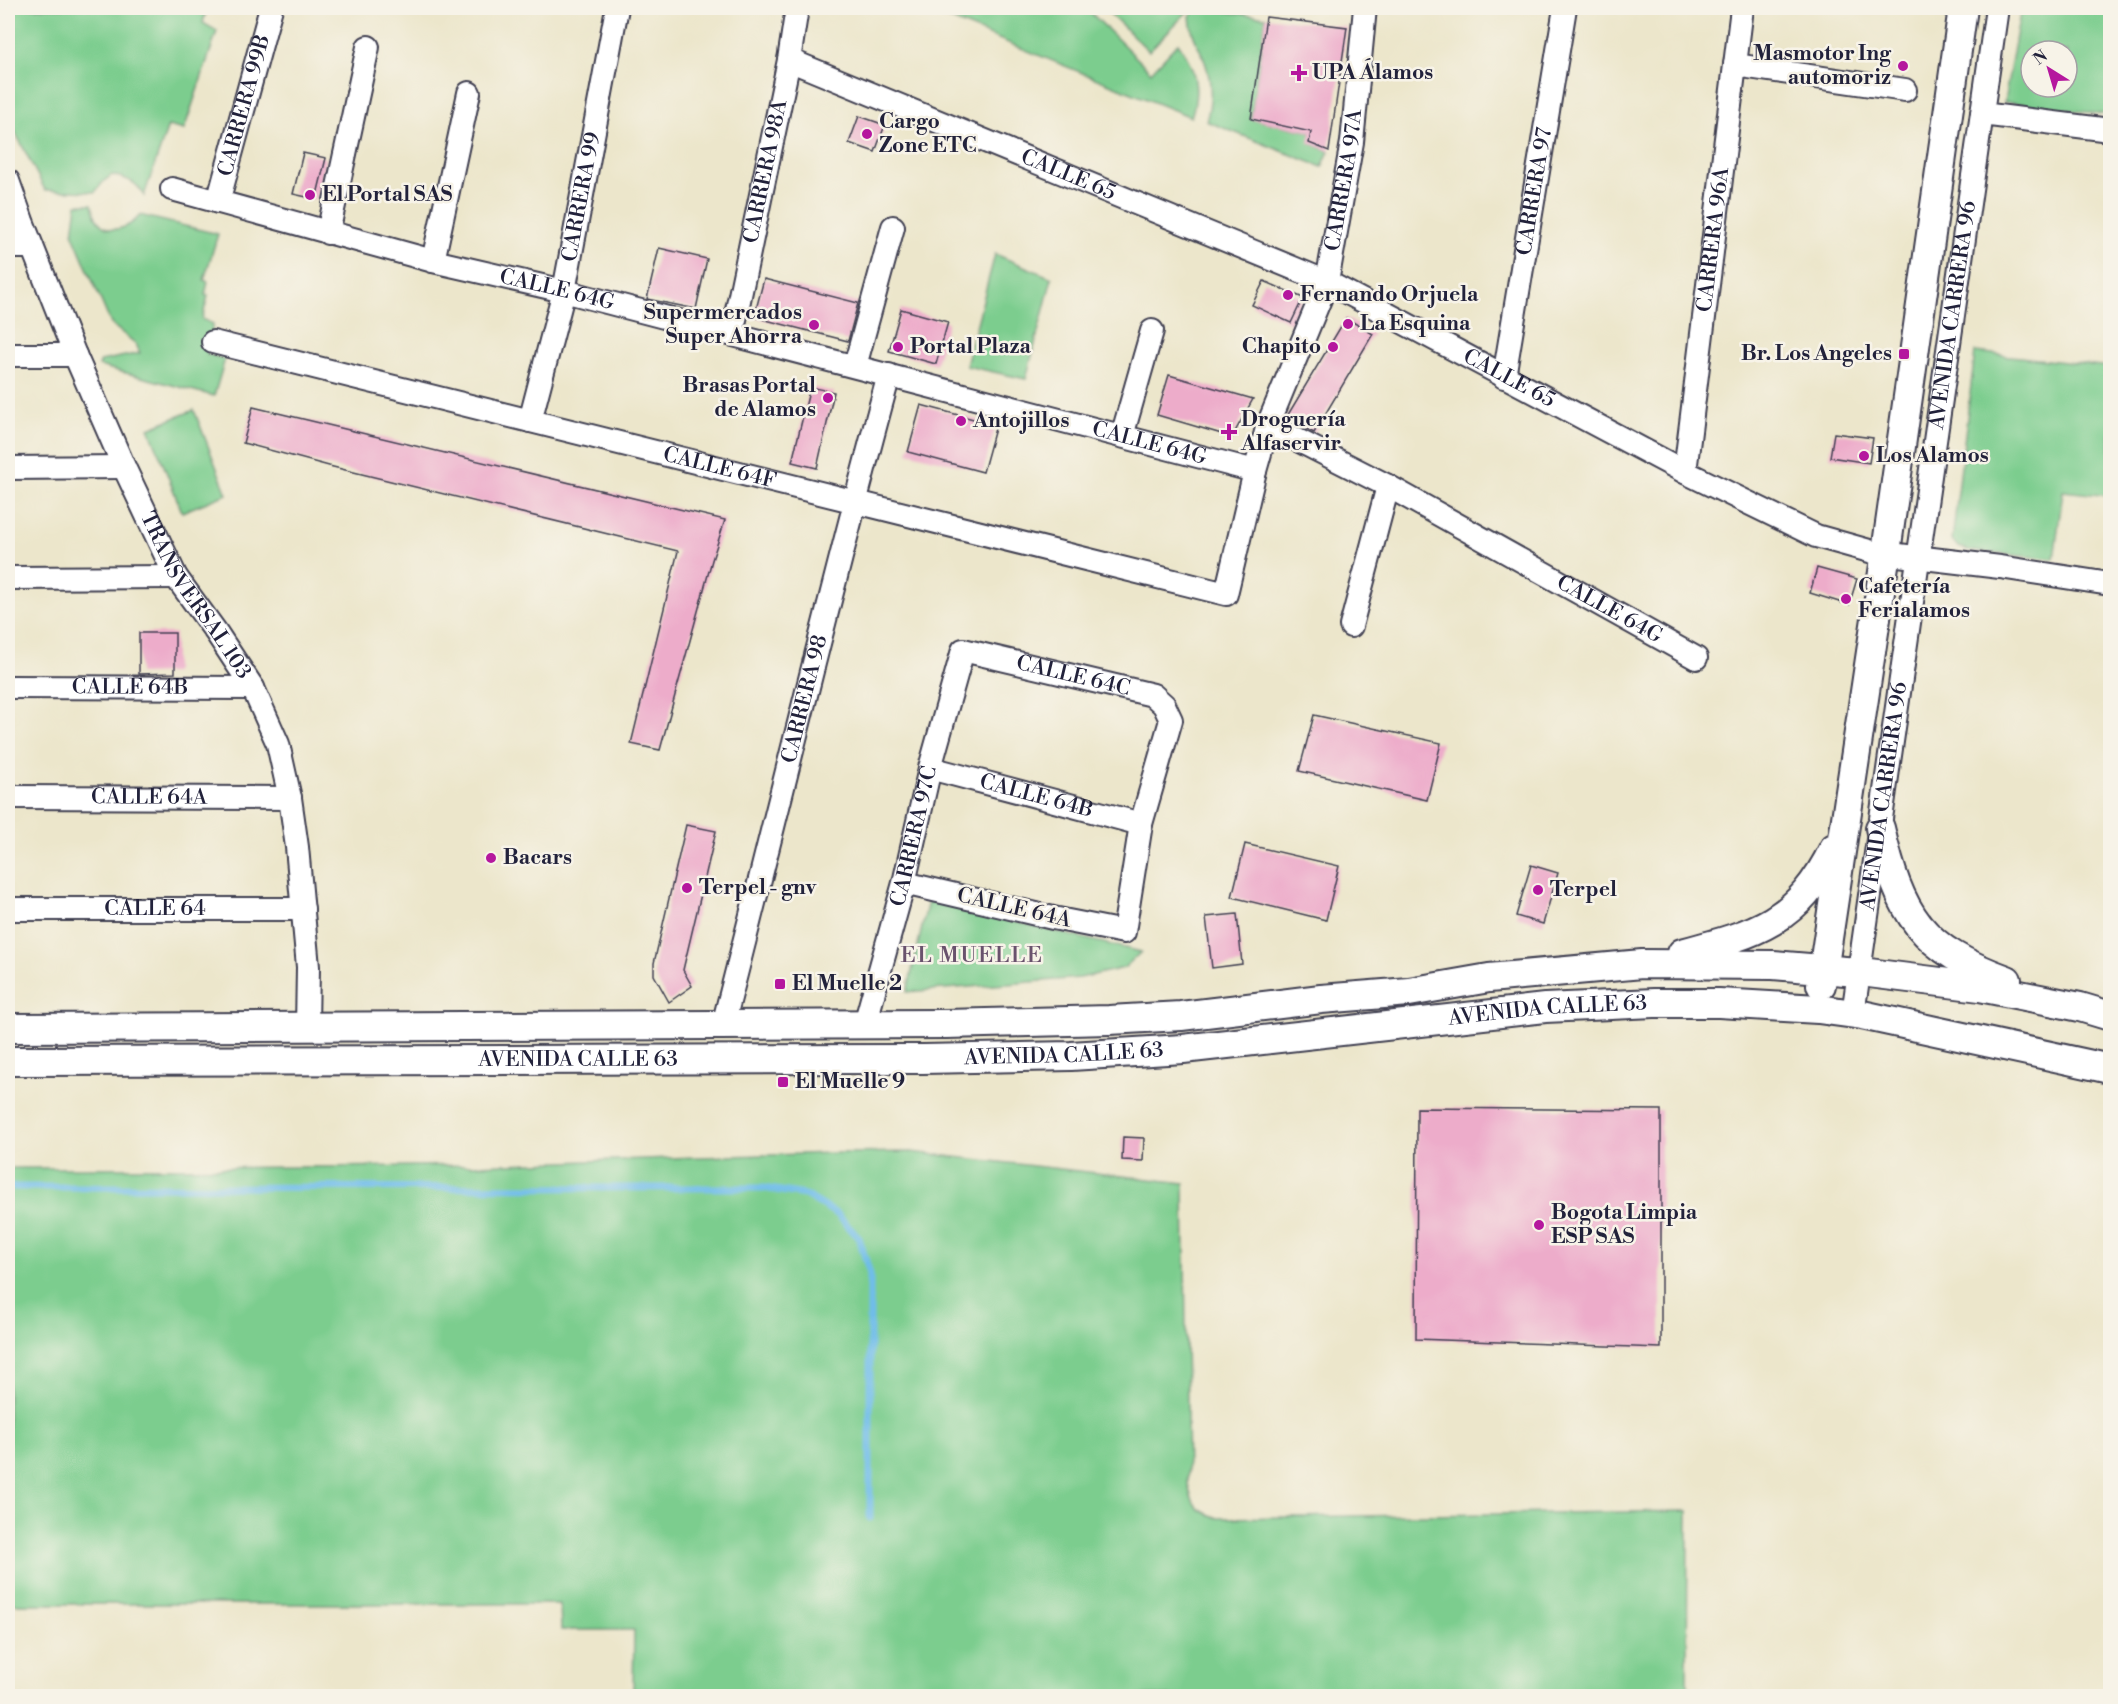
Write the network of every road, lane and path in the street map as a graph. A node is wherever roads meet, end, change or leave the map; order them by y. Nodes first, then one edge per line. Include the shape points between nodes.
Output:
1 (271, 8) edge
2 (617, 8) edge
3 (797, 8) edge
4 (1365, 8) edge
5 (1565, 8) edge
6 (1742, 8) edge
7 (1963, 8) edge
8 (1998, 8) edge
9 (368, 46) dead end
10 (789, 60) junction
11 (1735, 65) junction
12 (1905, 90) dead end
13 (469, 93) dead end
14 (1982, 114) junction
15 (2110, 130) edge
16 (8, 181) edge
17 (172, 189) dead end
18 (218, 202) junction
19 (893, 228) dead end
20 (328, 233) junction
21 (8, 247) edge
22 (32, 247) junction
23 (433, 261) junction
24 (1327, 282) junction
25 (564, 291) junction
26 (1152, 331) dead end
27 (732, 334) junction
28 (213, 342) dead end
29 (8, 355) edge
30 (75, 355) junction
31 (855, 366) junction
32 (889, 375) junction
33 (1504, 377) junction
34 (530, 421) junction
35 (1268, 425) junction
36 (1122, 436) junction
37 (124, 467) junction
38 (8, 468) edge
39 (1255, 471) junction
40 (1685, 472) junction
41 (1388, 486) junction
42 (854, 501) junction
43 (1886, 552) junction
44 (1919, 557) junction
45 (176, 577) junction
46 (8, 578) edge
47 (2110, 584) edge
48 (1226, 594) joint
49 (1351, 626) dead end
50 (963, 650) joint
51 (1696, 658) dead end
52 (8, 687) edge
53 (253, 688) junction
54 (930, 768) junction
55 (8, 797) edge
56 (290, 798) junction
57 (1141, 824) junction
58 (1843, 828) junction
59 (1881, 828) junction
60 (904, 883) junction
61 (8, 909) edge
62 (303, 909) junction
63 (1642, 964) junction
64 (1823, 968) junction
65 (1859, 973) junction
66 (2080, 1007) junction
67 (1818, 1009) junction
68 (1853, 1014) junction
69 (2110, 1016) edge
70 (723, 1024) junction
71 (865, 1024) junction
72 (8, 1028) edge
73 (307, 1028) junction
74 (8, 1061) edge
75 (2110, 1069) edge

1 - 18 street, CARRERA 99B
2 - 25 street, CARRERA 99
3 - 10 street, CARRERA 98A
4 - 24 street, CARRERA 97A via 1352,142
5 - 33 street, CARRERA 97
6 - 11 street, CARRERA 96A
7 - 43 main road, AVENIDA CARRERA 96
8 - 14 street, AVENIDA CARRERA 96
9 - 20 street
10 - 24 street, CALLE 65
10 - 27 street, CARRERA 98A
11 - 12 street
11 - 40 street, CARRERA 96A
13 - 23 street
14 - 15 street
14 - 44 street, AVENIDA CARRERA 96
16 - 22 street, TRANSVERSAL 103
17 - 18 street, CALLE 64G
18 - 20 street, CALLE 64G
19 - 31 street
20 - 23 street, CALLE 64G
21 - 22 street
22 - 30 street, TRANSVERSAL 103
23 - 25 street, CALLE 64G
24 - 33 street, CALLE 65
24 - 35 street, CARRERA 97A
25 - 27 street, CALLE 64G
25 - 34 street, CARRERA 99
26 - 36 street
27 - 31 street, CALLE 64G
28 - 34 street, CALLE 64F
29 - 30 street
30 - 37 street, TRANSVERSAL 103
31 - 32 street, CALLE 64G
32 - 36 street, CALLE 64G
32 - 42 street, CARRERA 98
33 - 40 street, CALLE 65
34 - 42 street, CALLE 64F
35 - 39 street, CARRERA 97A
35 - 41 street, CALLE 64G
36 - 39 street, CALLE 64G
37 - 38 street
37 - 45 street, TRANSVERSAL 103
39 - 48 street, CARRERA 97A
40 - 43 street, CALLE 65 via 1816,536
41 - 49 street
41 - 51 street, CALLE 64G
42 - 48 street, CALLE 64F
42 - 70 street, CARRERA 98
43 - 44 street, CALLE 65
43 - 58 main road, AVENIDA CARRERA 96
44 - 47 street, CALLE 65
44 - 59 street, AVENIDA CARRERA 96
45 - 46 street
45 - 53 street, TRANSVERSAL 103
50 - 54 street, CARRERA 97C
50 - 57 street, CALLE 64C via 1153,695 1164,705 1171,720
52 - 53 street, CALLE 64B
53 - 56 street, TRANSVERSAL 103 via 278,744
54 - 57 street, CALLE 64B
54 - 60 street, CARRERA 97C
55 - 56 street, CALLE 64A
56 - 62 street, TRANSVERSAL 103
57 - 60 street, CALLE 64A via 1124,932
58 - 63 main road via 1813,885 1781,917 1744,936
58 - 64 main road, AVENIDA CARRERA 96
59 - 65 street, AVENIDA CARRERA 96
59 - 66 main road via 1898,891 1909,913 1932,940 1978,969
60 - 71 street, CARRERA 97C
61 - 62 street, CALLE 64
62 - 73 street, TRANSVERSAL 103 via 308,967
63 - 64 main road, AVENIDA CALLE 63
63 - 71 main road, AVENIDA CALLE 63 via 1489,978 1409,992 1181,1016
64 - 65 main road, AVENIDA CALLE 63
64 - 67 main road, AVENIDA CARRERA 96
65 - 66 main road, AVENIDA CALLE 63 via 1980,987
65 - 68 street, AVENIDA CARRERA 96
66 - 69 main road, AVENIDA CALLE 63
67 - 68 main road, AVENIDA CALLE 63
67 - 74 main road, AVENIDA CALLE 63 via 1719,1003 1545,1008 1183,1049 1071,1056
68 - 75 main road, AVENIDA CALLE 63
70 - 71 main road, AVENIDA CALLE 63
70 - 73 main road, AVENIDA CALLE 63
72 - 73 main road, AVENIDA CALLE 63

